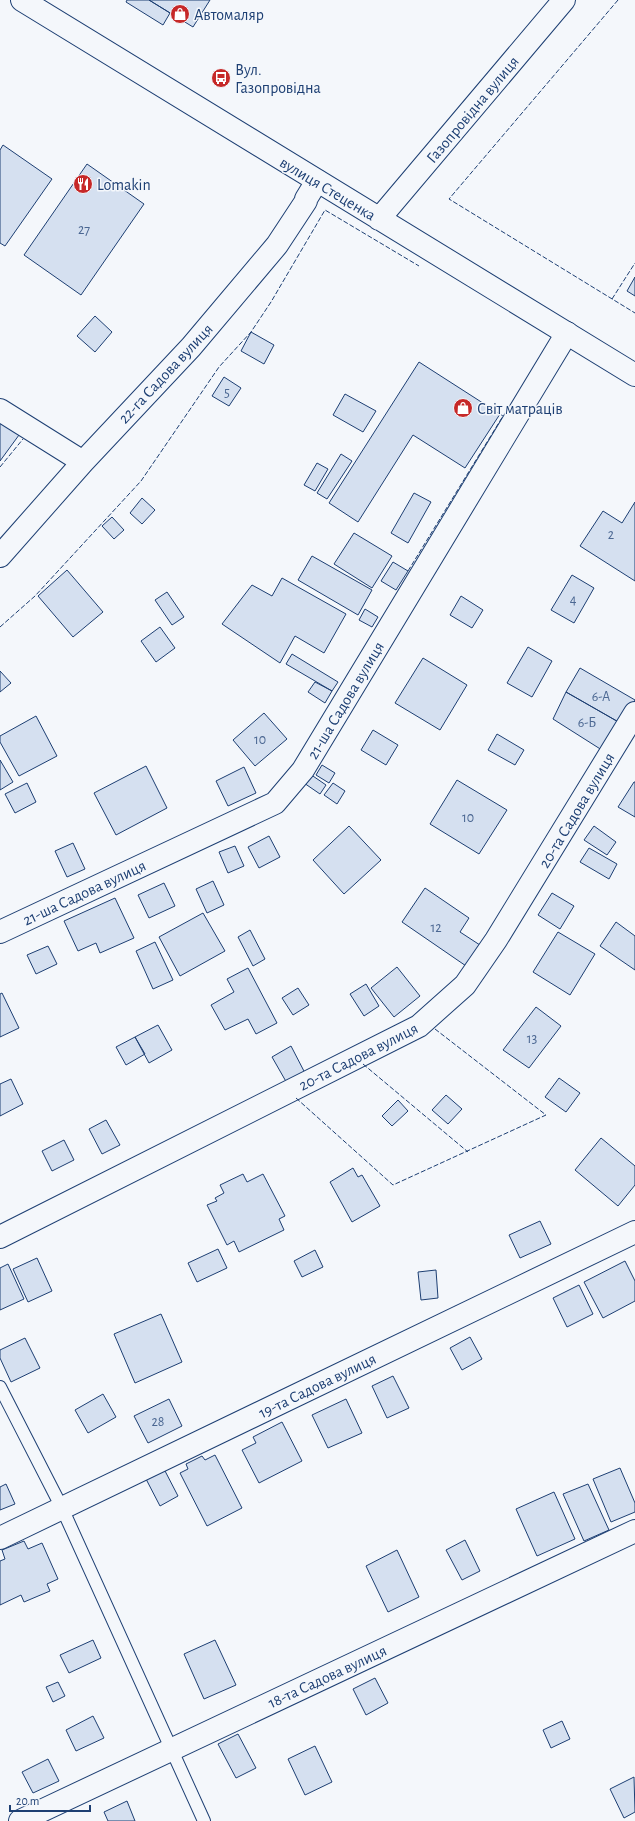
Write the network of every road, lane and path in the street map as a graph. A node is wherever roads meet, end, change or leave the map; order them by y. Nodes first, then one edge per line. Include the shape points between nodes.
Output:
1 (22, 0) edge
2 (564, 0) edge
3 (317, 181) junction
4 (379, 219) junction
5 (567, 333) junction
6 (635, 375) edge
7 (0, 410) edge
8 (83, 462) junction
9 (0, 556) edge
10 (635, 713) edge
11 (0, 932) edge
12 (635, 1232) edge
13 (0, 1237) edge
14 (0, 1387) edge
15 (62, 1508) junction
16 (635, 1531) edge
17 (0, 1538) edge
18 (170, 1749) junction
19 (20, 1821) edge
20 (204, 1821) edge

1 - 3 street, вулиця Стеценка
2 - 4 street, Газопровідна вулиця
3 - 4 street, вулиця Стеценка
3 - 8 street, 22-га Садова вулиця via 272,252 191,347
4 - 5 street, вулиця Стеценка
5 - 6 street, вулиця Стеценка
5 - 11 street, 21-ша Садова вулиця via 303,770 275,803
7 - 8 street
8 - 9 street, 22-га Садова вулиця
10 - 13 street, 20-та Садова вулиця via 465,985 419,1026
12 - 15 street, 19-та Садова вулиця
14 - 15 lane
15 - 17 street, 19-та Садова вулиця
15 - 18 lane
16 - 18 street, 18-та Садова вулиця
18 - 19 street, 18-та Садова вулиця
18 - 20 lane

